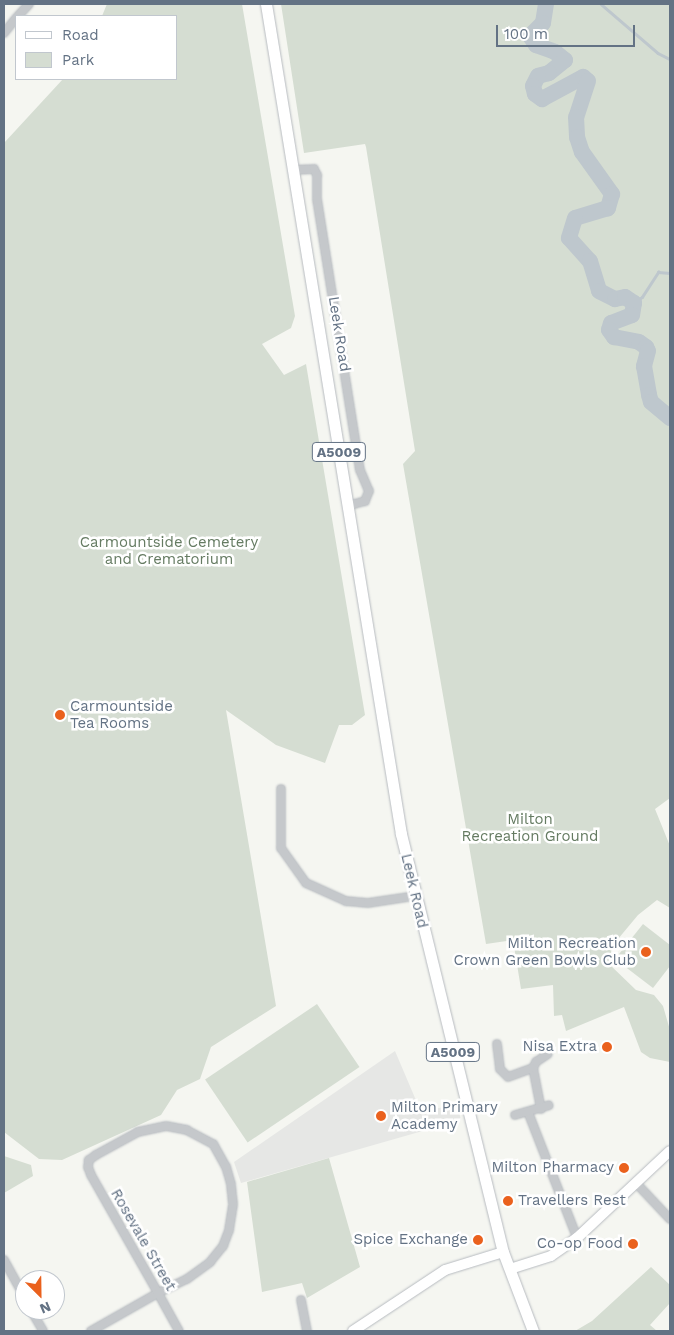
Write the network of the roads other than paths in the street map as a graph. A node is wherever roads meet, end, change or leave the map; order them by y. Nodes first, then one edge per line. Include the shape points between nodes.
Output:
1 (29, 4) edge
2 (266, 4) edge
3 (19, 15) edge
4 (15, 19) edge
5 (4, 33) edge
6 (293, 170) junction
7 (348, 506) junction
8 (281, 789) dead end
9 (415, 896) junction
10 (497, 1044) dead end
11 (548, 1054) dead end
12 (533, 1068) junction
13 (549, 1105) dead end
14 (541, 1109) junction
15 (528, 1112) junction
16 (515, 1115) dead end
17 (670, 1151) edge
18 (637, 1184) junction
19 (670, 1219) edge
20 (577, 1238) junction
21 (503, 1252) junction
22 (4, 1260) edge
23 (510, 1269) junction
24 (15, 1280) edge
25 (158, 1292) junction
26 (301, 1300) dead end
27 (37, 1320) edge
28 (43, 1331) edge
29 (91, 1331) edge
30 (179, 1331) edge
31 (307, 1331) edge
32 (353, 1331) edge
33 (533, 1331) edge

1 - 3 street
2 - 6 main road, Leek Road / A5009
4 - 5 street
6 - 7 main road, Leek Road / A5009
6 - 7 street, Leek Road via 306,167 314,169 318,175 317,199 360,470 369,491 365,501
7 - 9 main road, Leek Road / A5009 via 392,783
8 - 9 street via 281,848 306,883 346,901 368,903
9 - 21 main road, Leek Road / A5009
10 - 12 street via 500,1069 508,1077
11 - 12 street
12 - 14 street
13 - 14 street
14 - 15 street
15 - 16 street
15 - 20 street
17 - 18 street
18 - 19 street
18 - 20 street
20 - 23 street via 551,1256
21 - 23 main road, Leek Road / A5009
21 - 32 street via 444,1270
22 - 24 street
23 - 33 main road, A5009
25 - 25 street, Rosevale Street via 91,1175 89,1160 138,1132 166,1126 187,1130 207,1140 226,1167 234,1204 223,1246 210,1262 187,1279
25 - 29 street
25 - 30 street, Rosevale Street
26 - 31 street
27 - 28 street

